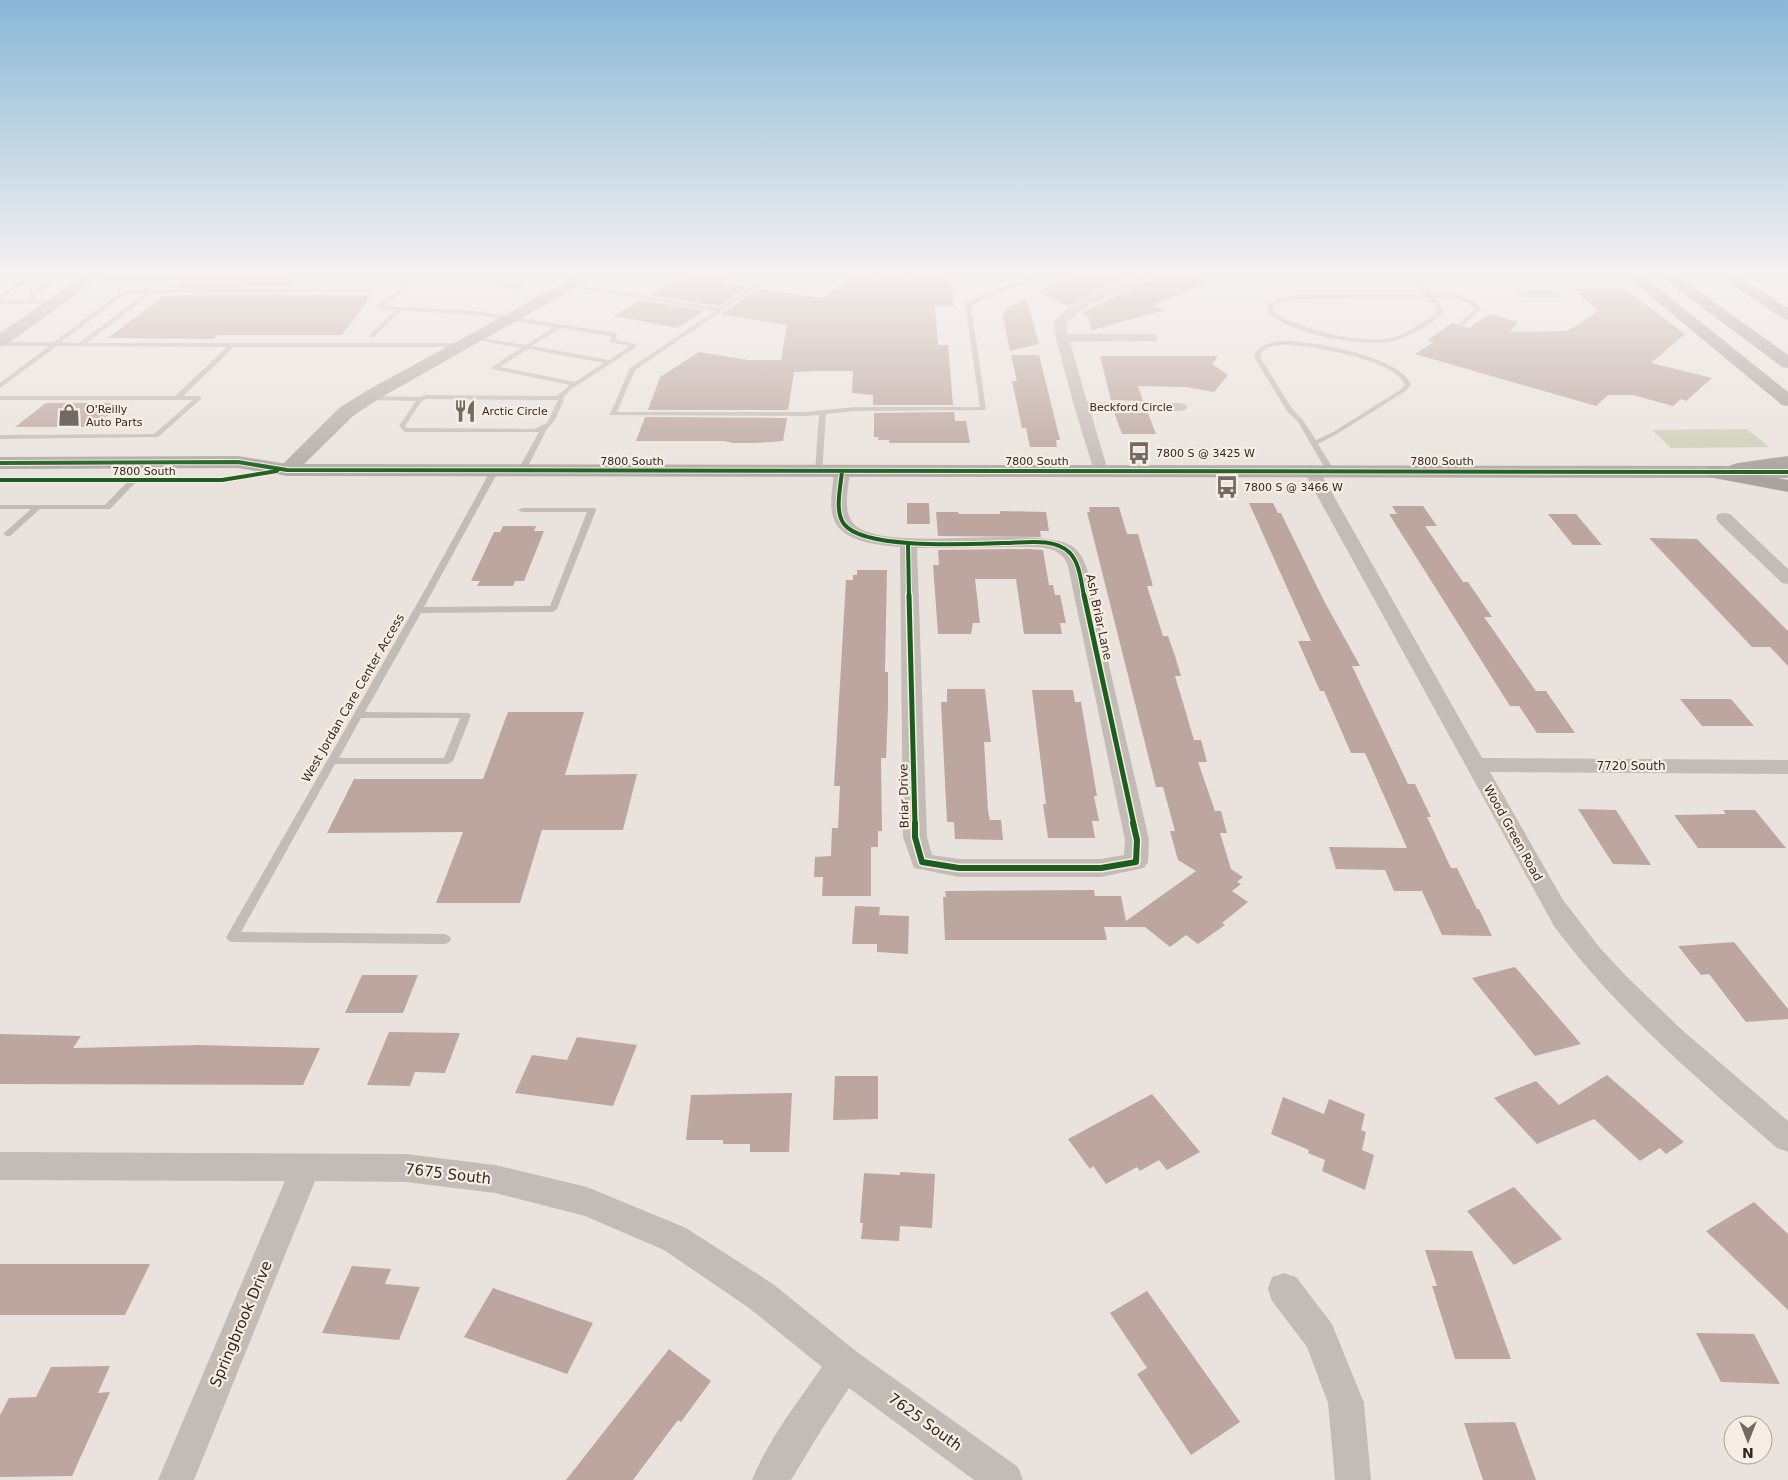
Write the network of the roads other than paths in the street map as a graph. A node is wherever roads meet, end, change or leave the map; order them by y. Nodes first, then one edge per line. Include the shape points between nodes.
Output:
1 (59, 341) edge
2 (85, 341) edge
3 (535, 341) edge
4 (612, 341) edge
5 (674, 341) edge
6 (974, 341) edge
7 (1063, 341) edge
8 (1360, 341) edge
9 (1384, 341) edge
10 (1714, 341) edge
11 (1758, 341) edge
12 (469, 342) junction
13 (0, 343) edge
14 (55, 344) junction
15 (81, 344) junction
16 (232, 345) junction
17 (526, 347) junction
18 (611, 362) junction
19 (1788, 363) edge
20 (576, 384) junction
21 (0, 386) edge
22 (0, 398) edge
23 (177, 398) junction
24 (368, 398) junction
25 (559, 398) junction
26 (421, 399) junction
27 (1788, 401) edge
28 (1082, 406) junction
29 (1180, 407) dead end
30 (823, 412) junction
31 (544, 429) junction
32 (0, 437) edge
33 (1314, 443) junction
34 (1788, 462) edge
35 (0, 463) edge
36 (287, 470) junction
37 (495, 470) junction
38 (522, 470) junction
39 (1320, 470) junction
40 (1100, 471) junction
41 (819, 472) junction
42 (842, 472) junction
43 (1714, 472) junction
44 (1788, 472) edge
45 (0, 480) edge
46 (133, 481) junction
47 (1788, 486) edge
48 (0, 506) edge
49 (38, 507) junction
50 (522, 510) dead end
51 (1724, 518) dead end
52 (4, 534) edge
53 (0, 541) edge
54 (908, 543) junction
55 (1788, 578) edge
56 (418, 610) junction
57 (357, 715) junction
58 (331, 762) junction
59 (1475, 765) junction
60 (1788, 767) edge
61 (1136, 862) joint
62 (445, 938) dead end
63 (1788, 1139) edge
64 (0, 1166) edge
65 (306, 1168) junction
66 (1284, 1290) dead end
67 (845, 1364) junction
68 (176, 1480) edge
69 (770, 1480) edge
70 (1004, 1480) edge
71 (1353, 1480) edge

1 - 14 lane
2 - 15 lane
3 - 17 lane
4 - 18 lane via 633,345 632,349
5 - 30 lane via 632,369 613,414
6 - 30 lane via 984,409
7 - 28 street
8 - 9 lane
10 - 27 highway
11 - 19 highway
12 - 16 lane
12 - 17 lane
12 - 24 street
13 - 14 lane
14 - 15 lane
14 - 21 lane
15 - 16 lane
16 - 23 lane
17 - 18 lane
17 - 20 lane via 494,368
18 - 20 lane
20 - 25 lane
22 - 23 lane
23 - 32 lane via 199,398 156,436
24 - 26 lane
24 - 36 street via 339,418
25 - 26 lane via 430,396
25 - 31 lane via 562,400
26 - 31 lane via 402,426 405,430
28 - 29 street, Beckford Circle
28 - 40 street
30 - 41 lane
31 - 38 lane
33 - 33 lane via 1257,357 1262,348 1281,343 1310,344 1390,368 1405,377 1408,385 1402,391
33 - 39 lane
34 - 43 highway
35 - 36 main road, 7800 South via 238,462
36 - 37 main road, 7800 South
36 - 46 main road, 7800 South via 222,480
37 - 38 main road, 7800 South
37 - 56 lane, West Jordan Care Center Access
38 - 41 main road, 7800 South
39 - 40 main road, 7800 South
39 - 43 main road, 7800 South
39 - 59 street, Wood Green Road
40 - 42 main road, 7800 South
41 - 42 main road, 7800 South
42 - 54 street, Ash Briar Lane via 840,509 843,524 851,532 865,537
43 - 44 main road, 7800 South
43 - 47 highway
45 - 46 main road, 7800 South
46 - 49 lane via 107,507
48 - 49 lane
49 - 52 lane
50 - 56 lane via 592,510 553,609
51 - 55 street
52 - 53 lane
54 - 61 street, Ash Briar Lane via 1033,542 1056,546 1071,554 1078,569 1137,840
54 - 61 street, Briar Drive via 915,837 922,862 959,868 1101,868
56 - 57 lane, West Jordan Care Center Access
57 - 58 lane, West Jordan Care Center Access
57 - 58 lane via 466,715 448,762
58 - 62 lane, West Jordan Care Center Access via 232,937
59 - 60 street, 7720 South
59 - 63 street, Wood Green Road via 1566,924 1610,977 1686,1050
64 - 65 street, 7675 South
65 - 67 street, 7675 South via 406,1168 485,1178 587,1202 675,1239 761,1296
65 - 68 street, Springbrook Drive
66 - 71 street via 1320,1336 1346,1403
67 - 69 street
67 - 70 street, 7625 South

